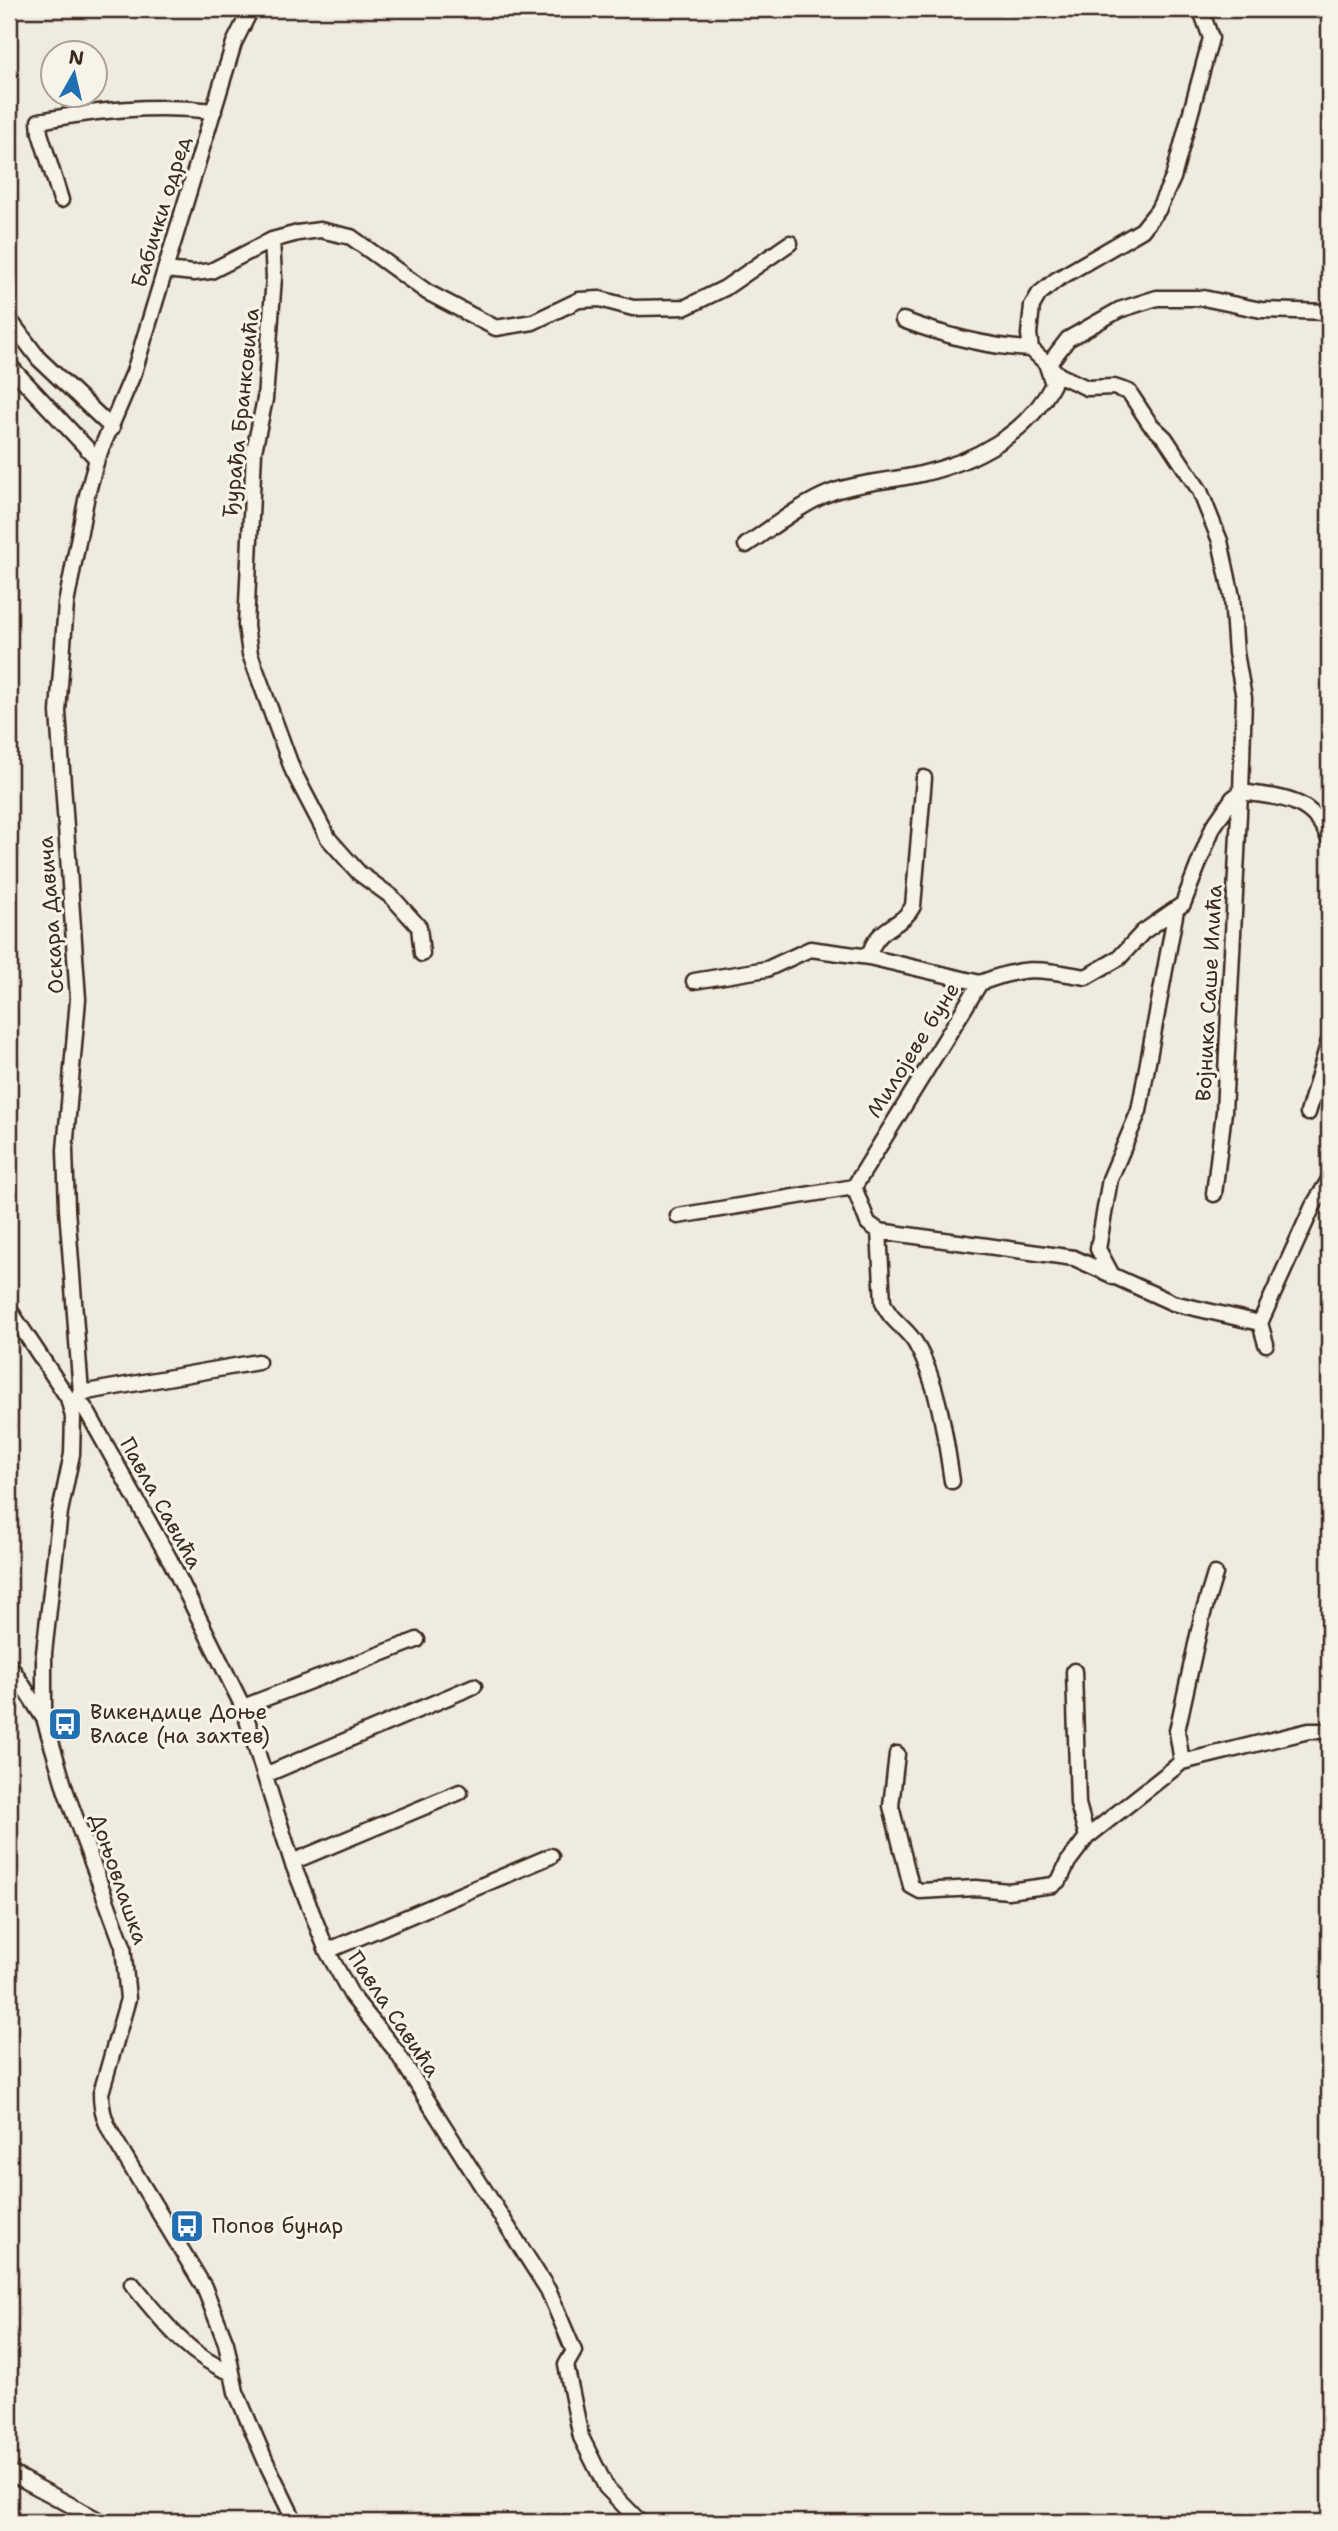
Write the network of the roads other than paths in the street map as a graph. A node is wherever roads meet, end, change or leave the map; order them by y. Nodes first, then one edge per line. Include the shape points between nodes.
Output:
1 (251, 9) edge
2 (1207, 9) edge
3 (214, 111) junction
4 (61, 200) dead end
5 (272, 240) junction
6 (790, 243) dead end
7 (165, 270) junction
8 (1329, 312) edge
9 (9, 319) edge
10 (903, 320) dead end
11 (1031, 349) junction
12 (9, 365) edge
13 (1047, 366) junction
14 (112, 428) junction
15 (97, 459) junction
16 (746, 545) dead end
17 (924, 778) dead end
18 (1238, 795) junction
19 (1329, 839) edge
20 (1176, 910) junction
21 (422, 954) dead end
22 (869, 957) junction
23 (694, 981) dead end
24 (980, 983) junction
25 (1329, 1041) edge
26 (1308, 1113) dead end
27 (1329, 1180) edge
28 (854, 1187) junction
29 (1214, 1194) dead end
30 (678, 1216) dead end
31 (879, 1231) junction
32 (1113, 1277) junction
33 (9, 1309) edge
34 (1260, 1323) junction
35 (1266, 1344) dead end
36 (258, 1362) dead end
37 (76, 1401) junction
38 (952, 1481) dead end
39 (1216, 1574) dead end
40 (417, 1640) dead end
41 (9, 1664) edge
42 (1074, 1671) dead end
43 (474, 1686) dead end
44 (243, 1707) junction
45 (44, 1718) junction
46 (1329, 1731) edge
47 (897, 1754) dead end
48 (1182, 1762) junction
49 (265, 1775) junction
50 (460, 1791) dead end
51 (1087, 1837) junction
52 (551, 1856) dead end
53 (292, 1862) junction
54 (327, 1951) junction
55 (132, 2284) dead end
56 (232, 2373) junction
57 (9, 2472) edge
58 (102, 2522) edge
59 (295, 2522) edge
60 (640, 2522) edge

1 - 3 street, Бабички одред via 234,43
2 - 11 street via 1203,16 1211,38 1166,197 1142,230 1039,294 1029,318
3 - 4 street via 149,106 39,121
3 - 7 street, Бабички одред
5 - 6 street via 320,230 351,237 427,292 496,328 533,322 579,300 686,307 725,288
5 - 7 street via 211,271
5 - 21 street, Ђурађа Бранковића via 274,277 265,399 254,451 246,626 250,654 293,771 328,838 419,927
7 - 14 street, Бабички одред
8 - 13 street via 1261,310 1203,298 1157,298 1119,310 1068,339
9 - 14 street via 39,359
10 - 11 street via 999,347
11 - 13 street, Војника Саше Илића
12 - 15 street
13 - 16 street via 1053,384 1047,395 1031,417 1002,441 948,467 832,492
13 - 18 street, Војника Саше Илића via 1079,386 1129,392 1200,491 1220,541 1232,597 1244,698
14 - 15 street, Оскара Давича
15 - 37 street, Оскара Давича via 66,604 58,712 78,999 65,1150
17 - 22 street via 913,906 908,915 878,935
18 - 19 street via 1303,805 1317,817
18 - 20 street, Милојеве буне via 1213,827 1183,904
18 - 29 street, Војника Саше Илића via 1224,1112
20 - 24 street, Милојеве буне via 1143,932 1119,958 1086,977 1037,968 1008,972
20 - 32 street, Милојеве буне via 1139,1111 1110,1179 1098,1249
22 - 23 street via 810,949 767,970
22 - 24 street
24 - 28 street, Милојеве буне
25 - 26 street
27 - 34 street
28 - 30 street
28 - 31 street via 868,1223
31 - 32 street via 1074,1258
31 - 38 street via 883,1302 915,1341 930,1372
32 - 34 street via 1173,1303
33 - 37 street, Доњовлашка
34 - 35 street
36 - 37 street
37 - 44 street, Павла Савића via 89,1415 170,1560
37 - 45 street, Доњовлашка via 44,1653
39 - 48 street via 1177,1731
40 - 44 street
41 - 45 street
42 - 51 street via 1078,1804
43 - 49 street
44 - 49 street, Павла Савића
45 - 56 street, Доњовлашка via 123,1946 127,1972 128,2000 100,2092 104,2120 204,2287 226,2343
46 - 48 street via 1309,1731
47 - 51 street via 891,1806 907,1877 920,1891 1008,1891 1052,1885
48 - 51 street
49 - 53 street, Павла Савића
50 - 53 street
52 - 54 street
53 - 54 street, Павла Савића
54 - 60 street, Павла Савића via 352,1996 396,2051 548,2290 574,2351 566,2365 581,2437 606,2487
55 - 56 street via 194,2353
56 - 59 street, Доњовлашка via 236,2392
57 - 58 street

